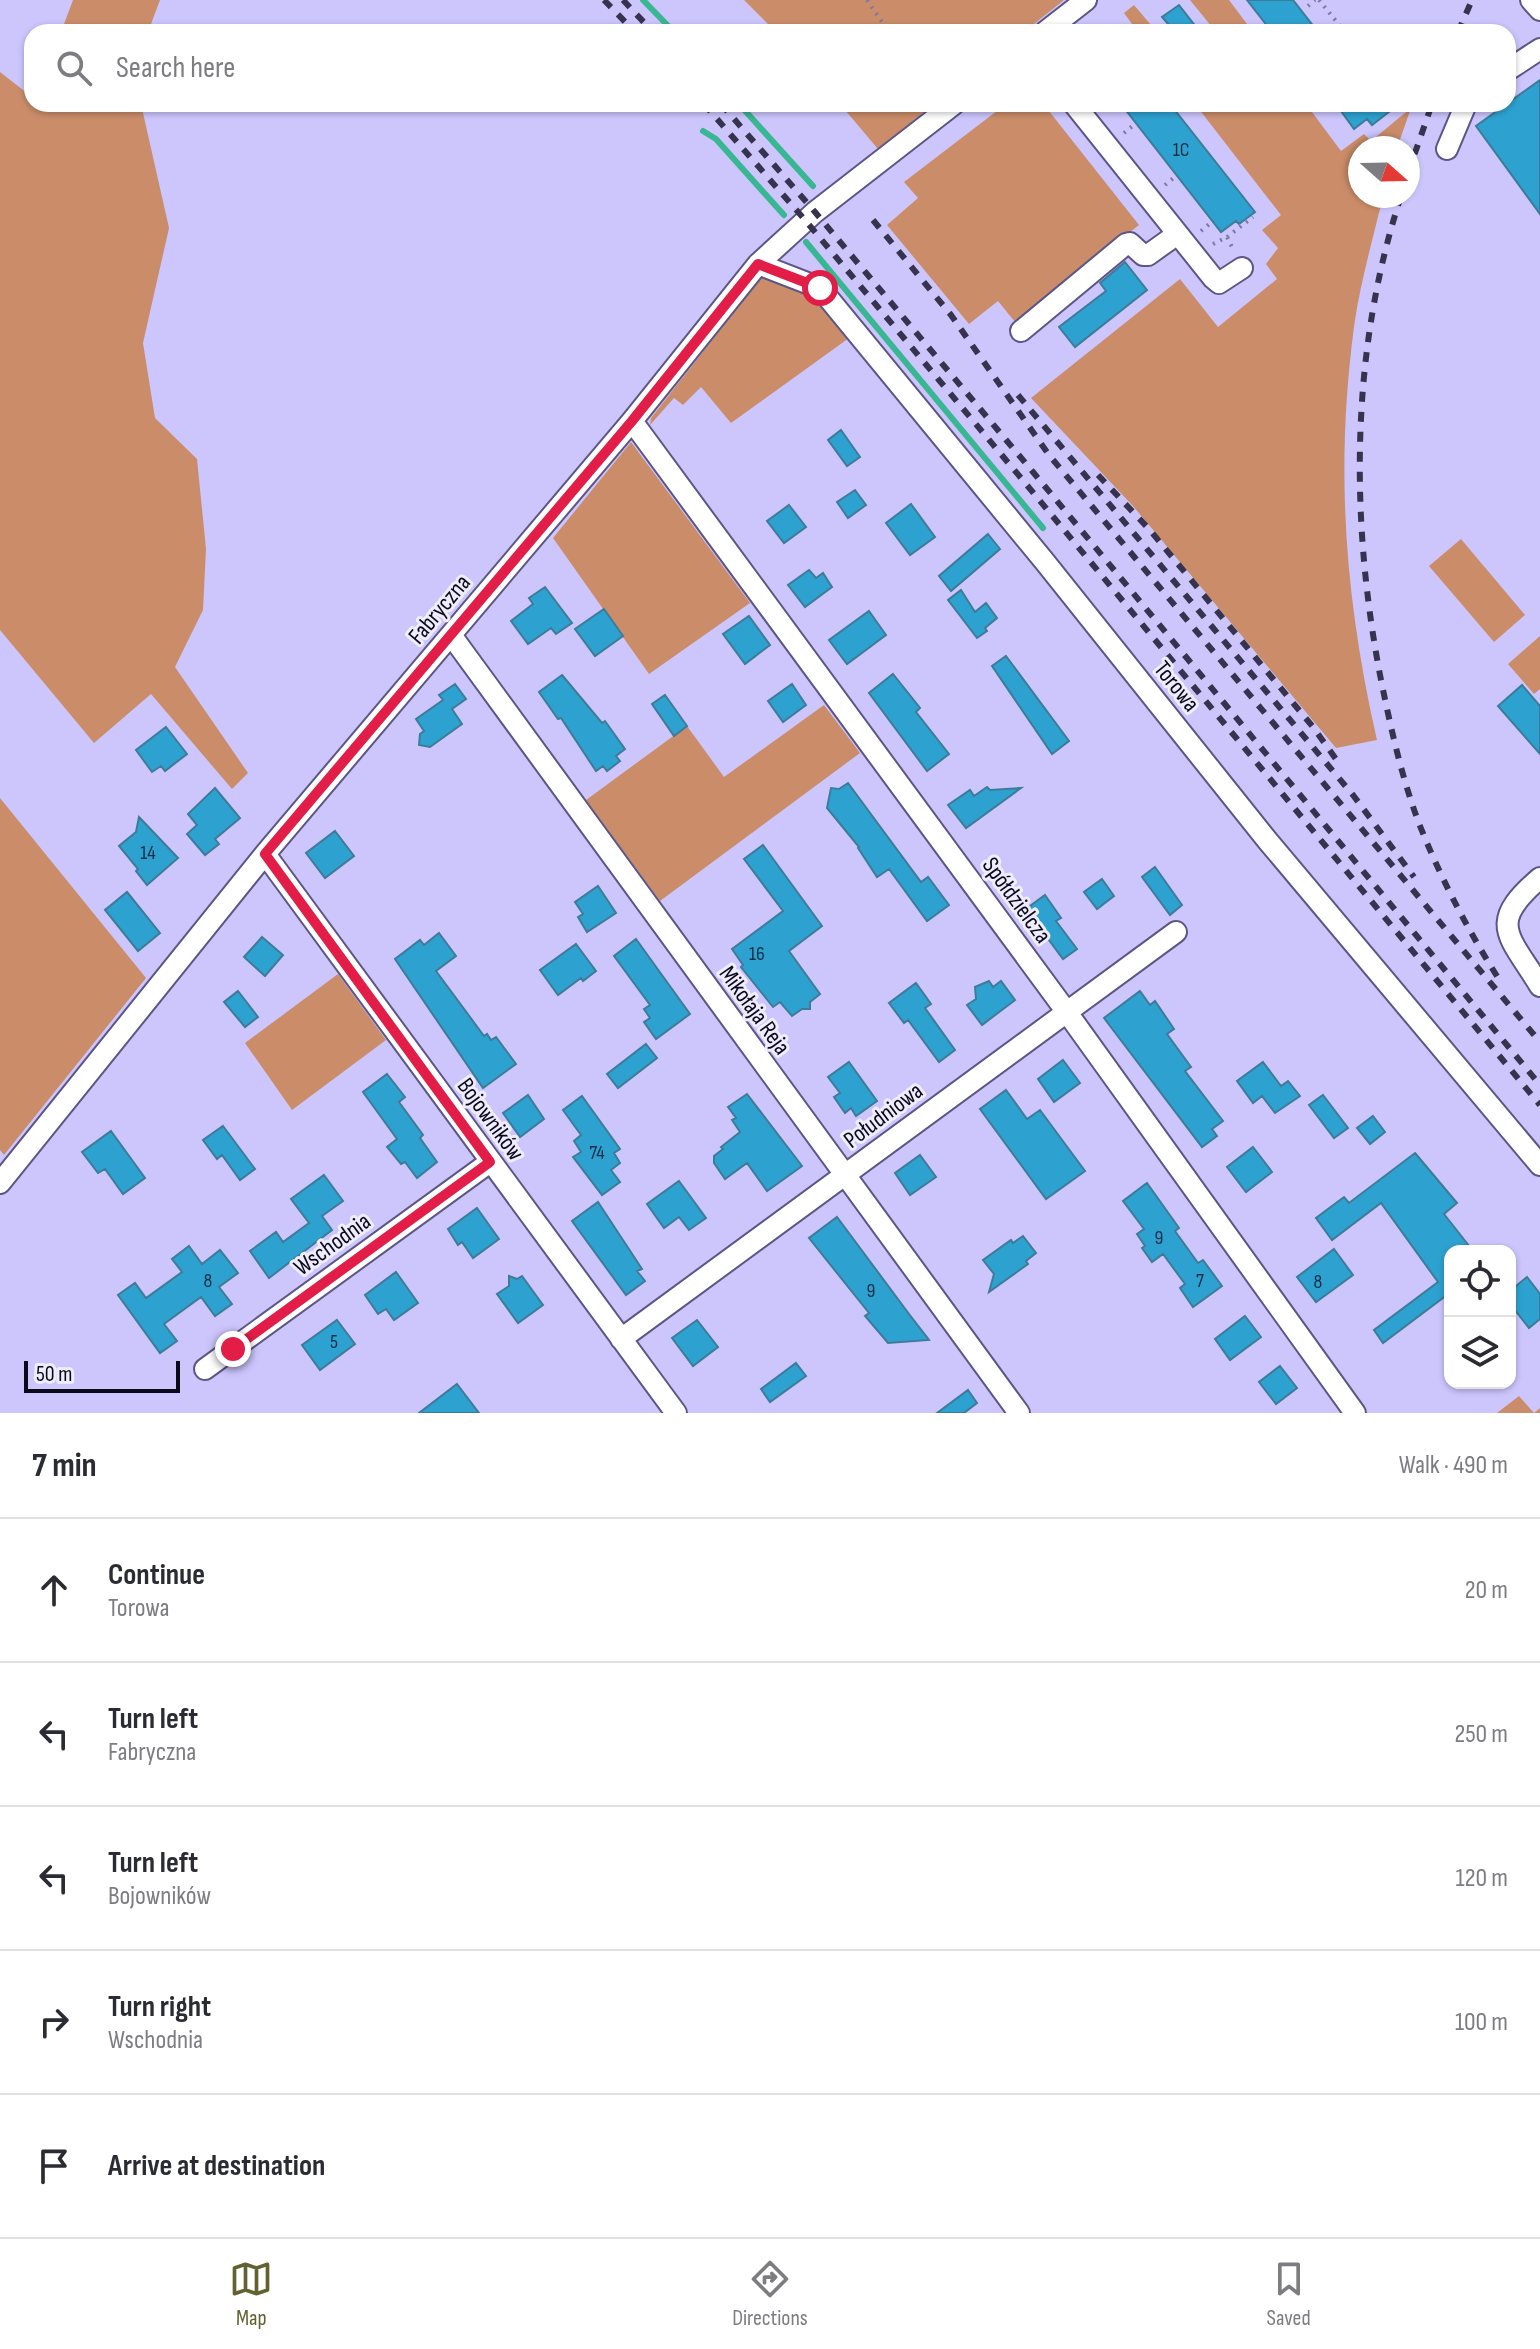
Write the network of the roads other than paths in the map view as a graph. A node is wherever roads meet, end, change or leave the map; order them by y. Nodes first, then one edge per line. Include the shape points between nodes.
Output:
1 (1086, 0) edge
2 (1531, 0) edge
3 (1540, 10) edge
4 (1055, 24) edge
5 (1540, 49) edge
6 (1516, 65) edge
7 (944, 112) edge
8 (1080, 112) edge
9 (1463, 112) edge
10 (1447, 149) dead end
11 (1176, 235) junction
12 (758, 264) junction
13 (1242, 268) dead end
14 (1021, 331) dead end
15 (632, 421) junction
16 (451, 635) junction
17 (265, 854) junction
18 (1540, 878) edge
19 (1176, 932) dead end
20 (1540, 986) edge
21 (1066, 1011) junction
22 (490, 1162) junction
23 (1540, 1165) edge
24 (844, 1177) junction
25 (0, 1183) edge
26 (621, 1339) junction
27 (205, 1369) dead end
28 (676, 1413) edge
29 (1019, 1413) edge
30 (1355, 1413) edge

1 - 4 street
2 - 3 street
5 - 6 street
7 - 12 street, Fabryczna via 805,220
8 - 11 street
9 - 10 street
11 - 13 street via 1219,283
11 - 14 street via 1148,255 1126,244
12 - 15 street, Fabryczna
12 - 23 street, Torowa via 820,288 1267,840
15 - 16 street, Fabryczna
15 - 21 street, Spółdzielcza
16 - 17 street, Fabryczna
16 - 24 street, Mikołaja Reja
17 - 22 street, Bojowników
17 - 25 street, Fabryczna
18 - 20 street via 1513,904 1506,929
19 - 21 street, Południowa
21 - 24 street, Południowa
21 - 30 street, Spółdzielcza
22 - 26 street, Bojowników
22 - 27 street, Wschodnia
24 - 26 street, Południowa
24 - 29 street, Mikołaja Reja
26 - 28 street, Bojowników

